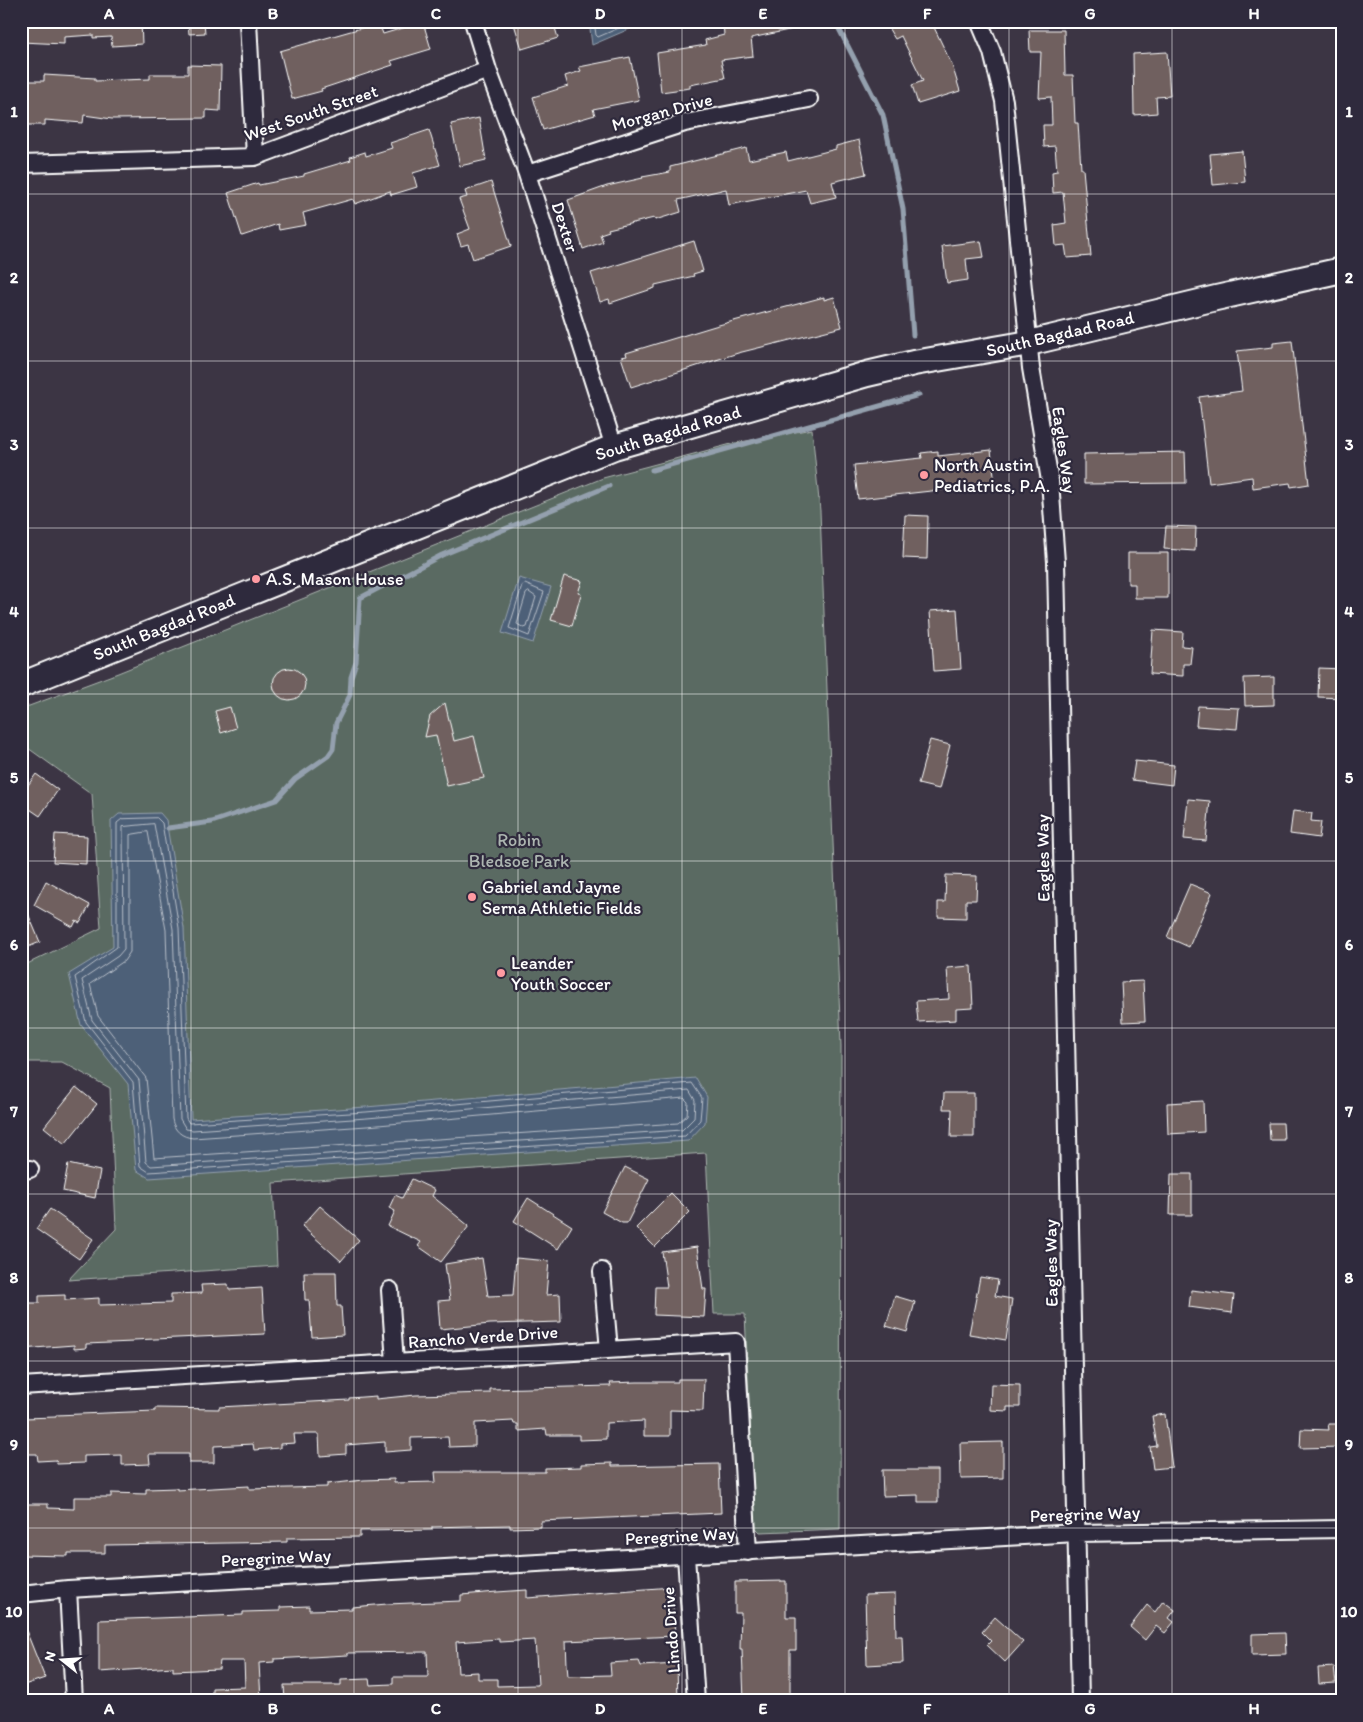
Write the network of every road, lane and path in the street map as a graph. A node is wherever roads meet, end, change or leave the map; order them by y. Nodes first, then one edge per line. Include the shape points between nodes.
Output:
1 (248, 21) edge
2 (472, 21) edge
3 (979, 21) edge
4 (488, 70) junction
5 (810, 99) dead end
6 (255, 157) junction
7 (21, 164) edge
8 (527, 174) junction
9 (1342, 270) edge
10 (1029, 344) junction
11 (614, 447) junction
12 (21, 685) edge
13 (602, 1271) dead end
14 (390, 1290) dead end
15 (609, 1350) junction
16 (396, 1363) junction
17 (21, 1386) edge
18 (1342, 1529) edge
19 (1077, 1533) junction
20 (748, 1552) junction
21 (686, 1556) junction
22 (68, 1589) junction
23 (21, 1594) edge
24 (74, 1701) edge
25 (696, 1701) edge
26 (1080, 1701) edge

1 - 6 street
2 - 4 street, Dexter
3 - 10 street, Eagles Way via 992,52 1004,101
4 - 6 street, West South Street
4 - 8 street, Dexter
5 - 8 street, Morgan Drive via 685,123
6 - 7 street, West South Street
8 - 11 street, Dexter
9 - 10 main road, South Bagdad Road
10 - 11 main road, South Bagdad Road via 867,374
10 - 19 street, Eagles Way via 1050,481 1056,562
11 - 12 main road, South Bagdad Road
13 - 15 street
14 - 16 street
15 - 16 street, Rancho Verde Drive
15 - 20 street, Rancho Verde Drive via 736,1342
16 - 17 street, Rancho Verde Drive
18 - 19 street, Peregrine Way
19 - 20 street, Peregrine Way
19 - 26 street, Eagles Way
20 - 21 street, Peregrine Way
21 - 22 street, Peregrine Way
21 - 25 street, Lindo Drive
22 - 23 street, Peregrine Way
22 - 24 street

